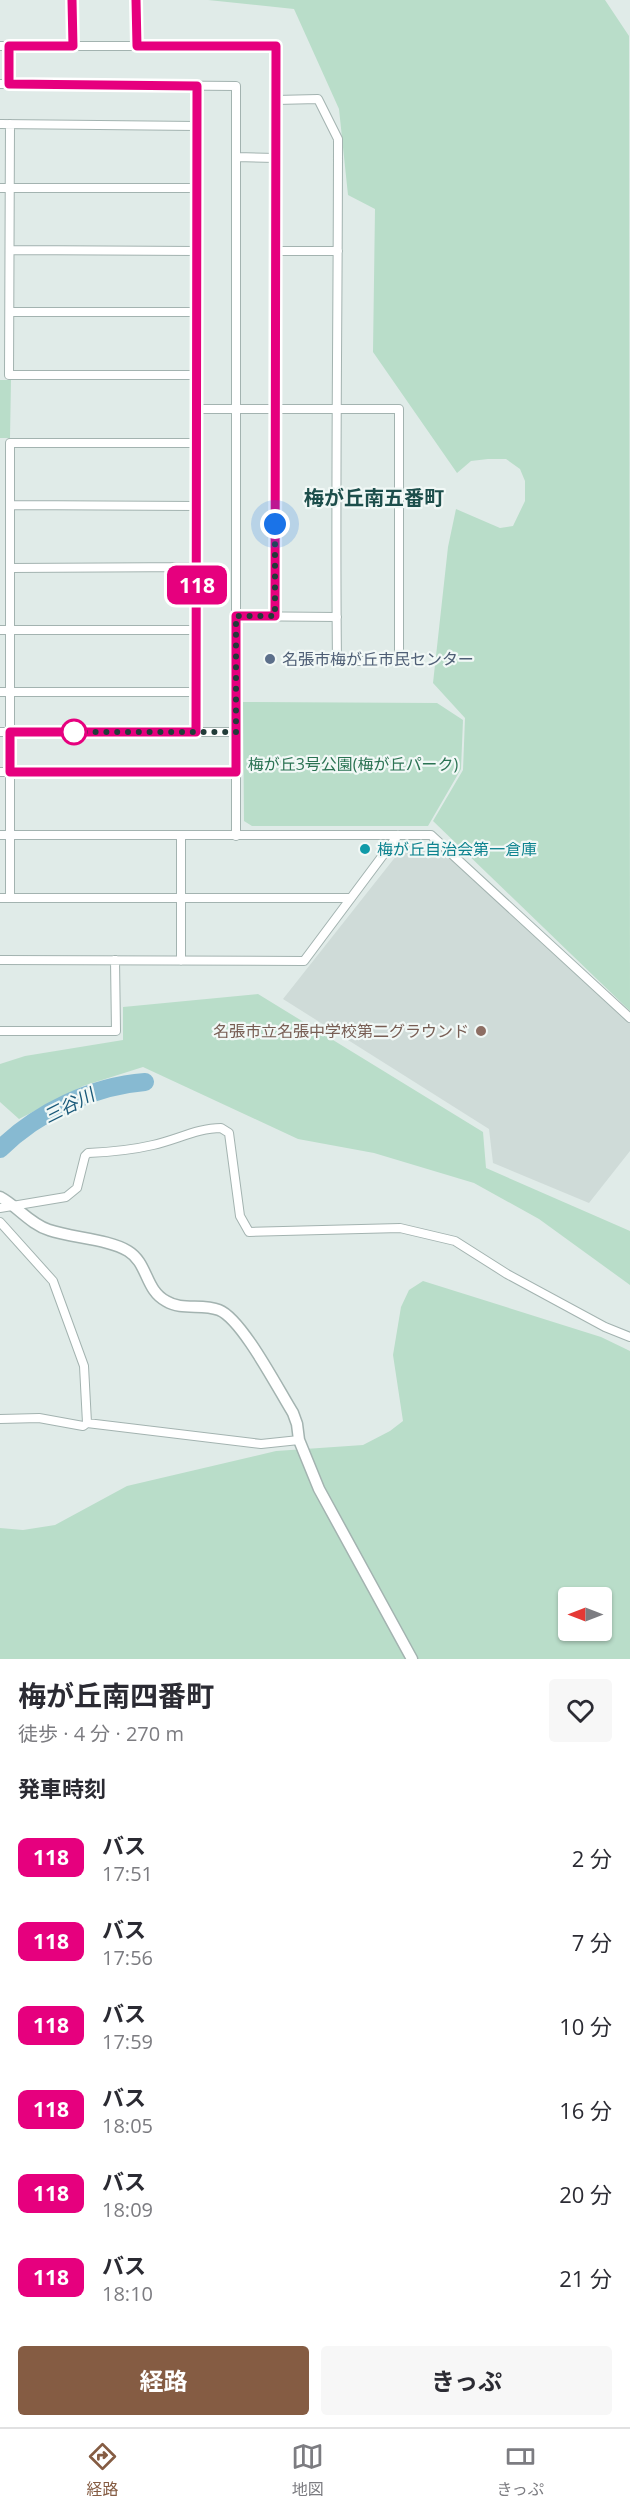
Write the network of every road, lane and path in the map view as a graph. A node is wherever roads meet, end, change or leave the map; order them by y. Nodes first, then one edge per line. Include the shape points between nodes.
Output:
1 (72, 0) edge
2 (136, 0) edge
3 (5, 46) edge
4 (73, 46) junction
5 (137, 46) junction
6 (5, 84) edge
7 (197, 86) junction
8 (276, 100) junction
9 (0, 124) edge
10 (10, 124) junction
11 (197, 126) junction
12 (236, 157) junction
13 (276, 158) junction
14 (0, 188) edge
15 (10, 188) junction
16 (197, 188) junction
17 (9, 250) junction
18 (197, 251) junction
19 (275, 251) junction
20 (338, 251) junction
21 (9, 312) junction
22 (197, 312) junction
23 (197, 375) junction
24 (197, 409) junction
25 (236, 409) junction
26 (275, 409) junction
27 (338, 409) junction
28 (197, 443) junction
29 (9, 505) junction
30 (196, 506) junction
31 (197, 567) junction
32 (10, 568) junction
33 (236, 616) junction
34 (275, 616) junction
35 (337, 617) junction
36 (0, 630) edge
37 (10, 630) junction
38 (197, 630) junction
39 (0, 692) edge
40 (10, 692) junction
41 (197, 692) junction
42 (0, 732) edge
43 (10, 732) junction
44 (196, 732) junction
45 (236, 732) junction
46 (0, 772) edge
47 (10, 772) junction
48 (236, 772) junction
49 (5, 835) edge
50 (398, 835) junction
51 (181, 836) junction
52 (236, 836) junction
53 (0, 897) edge
54 (10, 897) junction
55 (181, 897) junction
56 (351, 898) junction
57 (0, 960) edge
58 (116, 960) junction
59 (182, 961) junction
60 (630, 1018) edge
61 (0, 1031) edge
62 (0, 1197) edge
63 (6, 1207) edge
64 (0, 1222) edge
65 (630, 1337) edge
66 (0, 1419) edge
67 (87, 1423) junction
68 (299, 1440) junction
69 (412, 1659) edge

1 - 4 street
2 - 5 street
3 - 4 street
3 - 6 street
4 - 5 street
5 - 8 street via 276,46
6 - 7 street
7 - 11 street
7 - 12 street via 236,86
8 - 13 street
8 - 20 street via 318,99 338,139
9 - 10 street
10 - 11 street
10 - 15 street
11 - 16 street
12 - 13 street
12 - 25 street
13 - 19 street
14 - 15 street
15 - 16 street
15 - 17 street
16 - 18 street
17 - 18 street
17 - 21 street
18 - 22 street
19 - 20 street
19 - 26 street
20 - 27 street
21 - 22 street
21 - 23 street via 9,375
22 - 23 street
23 - 24 street
24 - 25 street
24 - 28 street
25 - 26 street
25 - 33 street
26 - 27 street
26 - 34 street
27 - 35 street
27 - 35 street via 399,409 399,661 337,661
28 - 29 street via 10,442
28 - 30 street
29 - 30 street
29 - 32 street
30 - 31 street
31 - 32 street
31 - 38 street
32 - 37 street
33 - 34 street
33 - 45 street
34 - 35 street
36 - 37 street
37 - 38 street
37 - 40 street
38 - 41 street
39 - 40 street
40 - 41 street
40 - 43 street
41 - 44 street
42 - 43 street
43 - 44 street
43 - 47 street
44 - 45 street
45 - 48 street
46 - 47 street
47 - 48 street
47 - 49 street
48 - 52 street
49 - 51 street
49 - 54 street
50 - 52 street
50 - 56 street
50 - 60 street via 431,835
51 - 52 street
51 - 55 street
53 - 54 street
54 - 55 street
55 - 56 street
55 - 59 street
56 - 59 street via 304,961
57 - 58 street
58 - 59 street
58 - 61 street via 116,1031
62 - 63 street
63 - 65 street via 66,1197 77,1188 88,1153 154,1145 221,1128 230,1133 240,1216 249,1232 400,1228 455,1241 507,1274
63 - 68 street via 46,1230 129,1252 140,1263 150,1287 166,1302 214,1308 232,1317 293,1413
64 - 67 street via 53,1281 84,1366
66 - 67 street via 39,1418 83,1426
67 - 68 street via 261,1444
68 - 69 street via 319,1489

